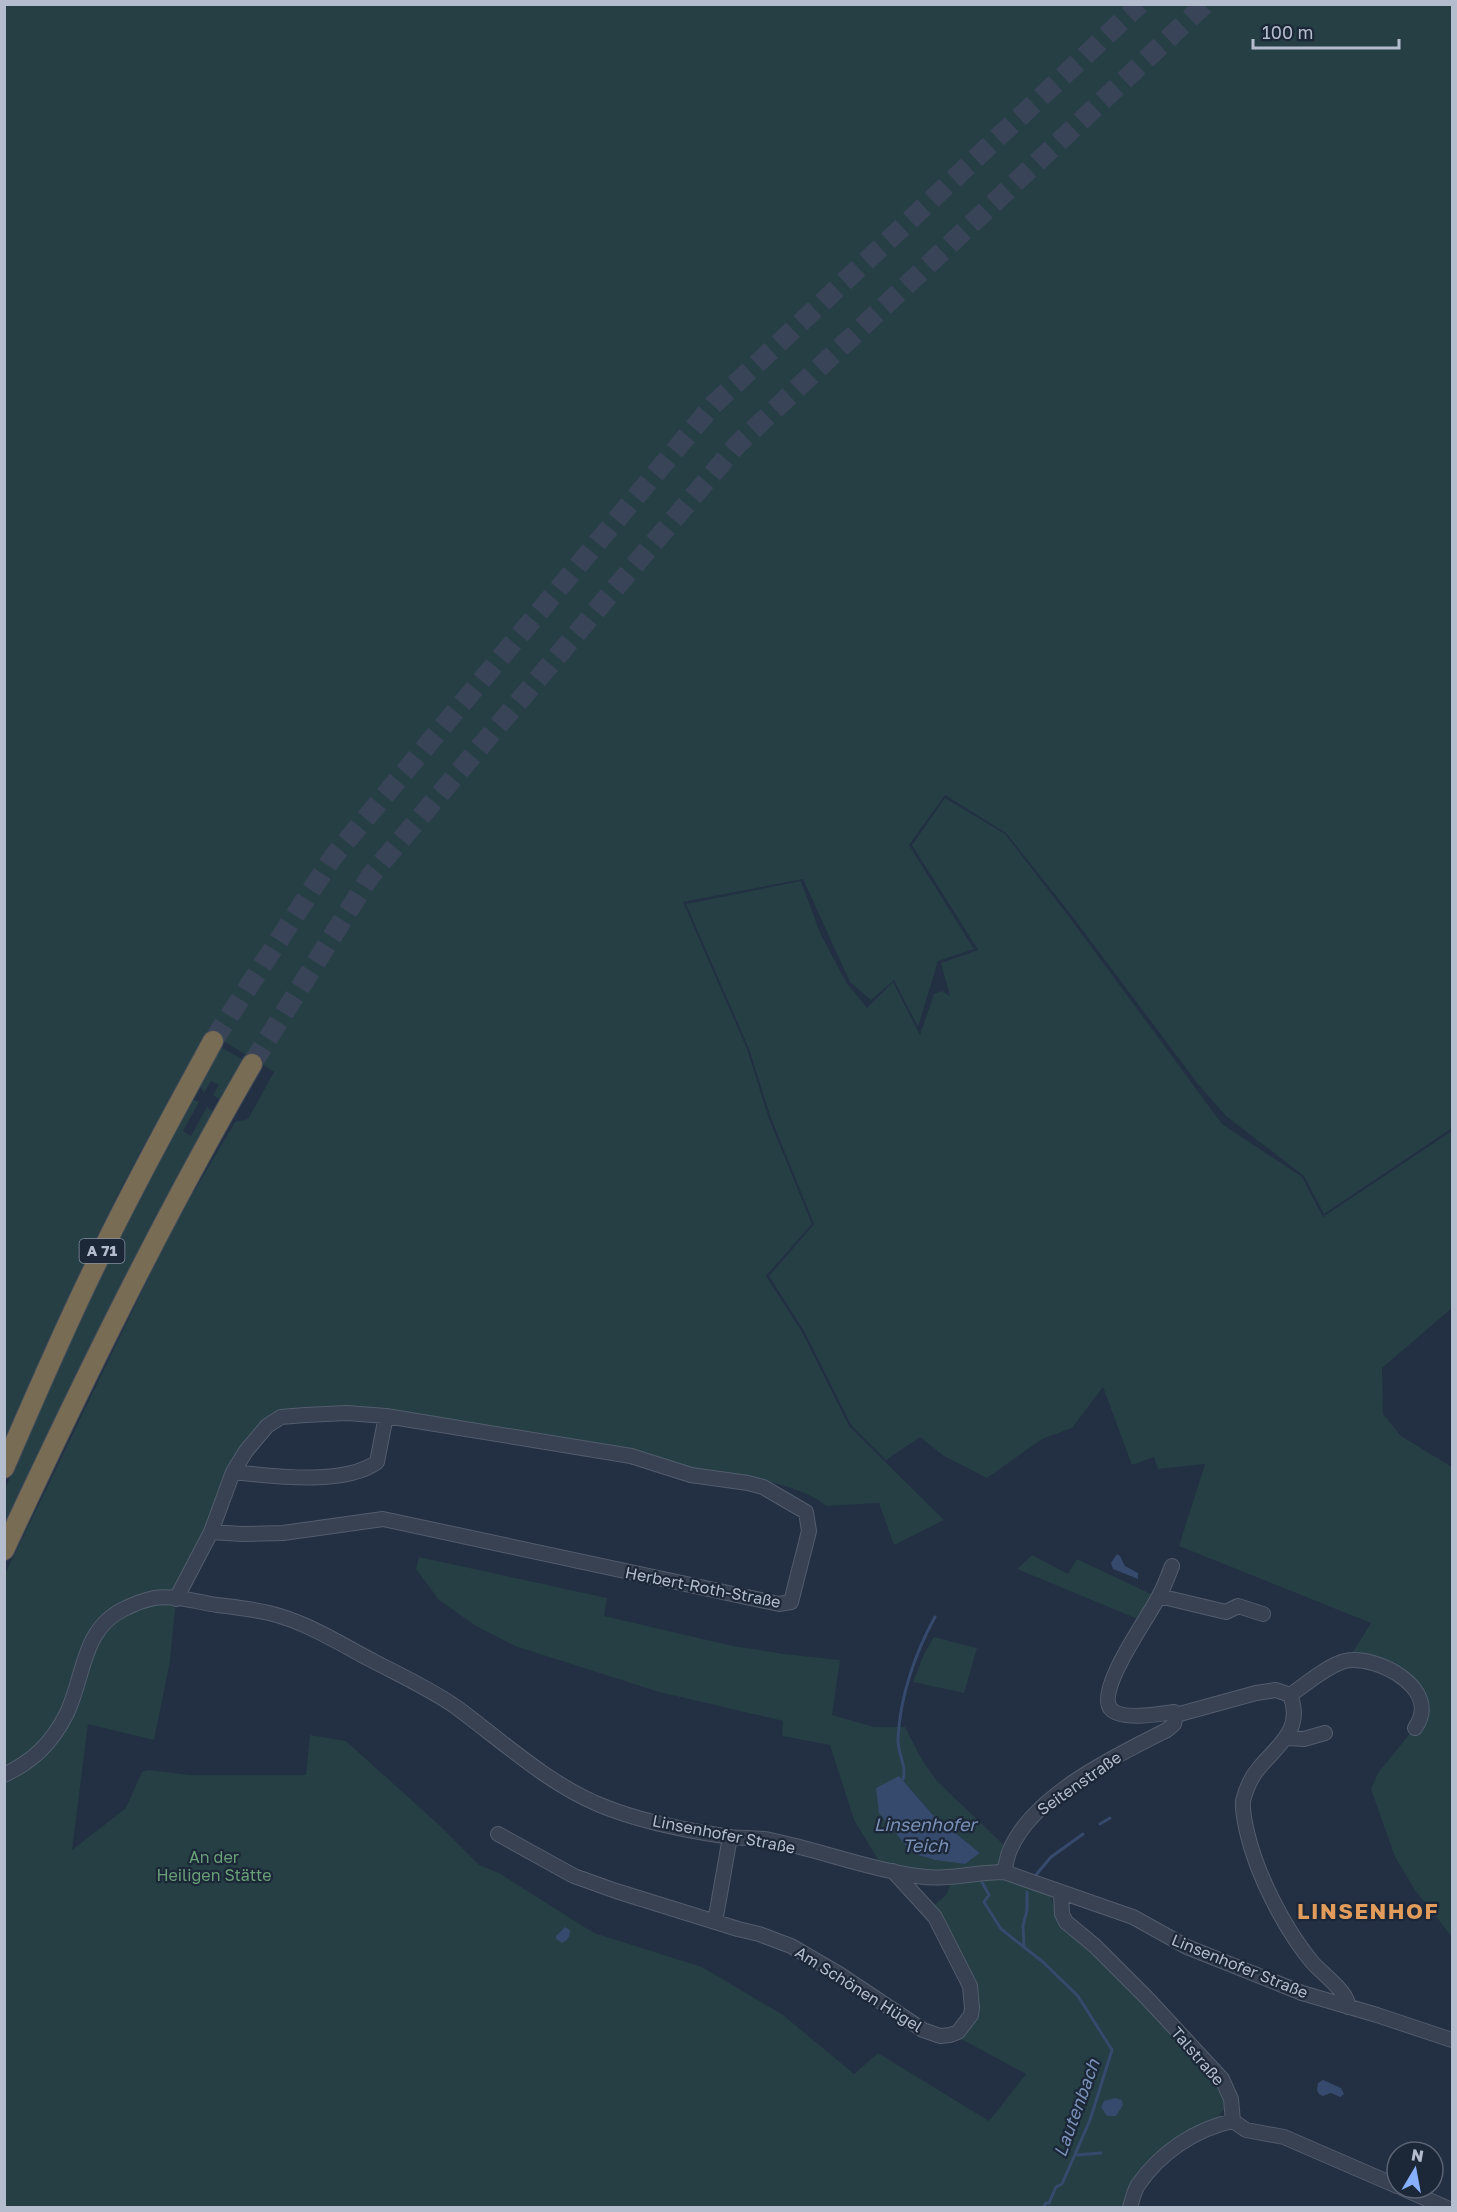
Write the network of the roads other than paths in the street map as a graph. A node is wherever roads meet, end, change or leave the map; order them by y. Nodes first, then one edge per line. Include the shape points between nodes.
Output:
1 (213, 1041) tunnel mouth
2 (252, 1064) tunnel mouth
3 (386, 1416) junction
4 (4, 1468) edge
5 (233, 1472) junction
6 (212, 1532) junction
7 (4, 1550) edge
8 (1172, 1566) dead end
9 (1159, 1596) junction
10 (176, 1599) junction
11 (1263, 1614) dead end
12 (1290, 1695) junction
13 (1176, 1715) junction
14 (1415, 1728) dead end
15 (1325, 1733) dead end
16 (1287, 1738) junction
17 (4, 1775) edge
18 (498, 1834) dead end
19 (730, 1837) junction
20 (893, 1871) junction
21 (1004, 1872) junction
22 (1061, 1893) junction
23 (715, 1922) junction
24 (1348, 2007) junction
25 (1452, 2040) edge
26 (1233, 2121) junction
27 (1385, 2181) edge
28 (1429, 2200) edge
29 (1130, 2208) edge
30 (1447, 2208) edge

1 - 4 highway, A 71 via 96,1263
2 - 7 highway, A 71 via 139,1270
3 - 5 street, Herbert-Roth-Straße via 347,1413 281,1417 253,1442
3 - 5 street via 377,1462 368,1469 299,1478
3 - 6 street, Herbert-Roth-Straße via 631,1456 691,1475 763,1487 806,1512 809,1521 791,1602 768,1602 383,1519 283,1533
5 - 6 street, Herbert-Roth-Straße
6 - 10 street, Herbert-Roth-Straße
8 - 9 street
9 - 11 street via 1227,1612 1238,1606
9 - 13 street via 1119,1664 1107,1698 1114,1712
10 - 17 street, Linsenhofer Straße via 154,1598 109,1618 89,1644 69,1707 47,1744 26,1764
10 - 19 street, Linsenhofer Straße via 270,1613 302,1624 453,1705 578,1795 631,1816
12 - 13 street via 1276,1690 1256,1693
12 - 14 street via 1342,1661 1363,1660 1394,1672 1422,1699 1423,1710
12 - 16 street via 1293,1720
13 - 21 street, Seitenstraße via 1167,1730 1115,1756 1041,1808 1009,1851
15 - 16 street via 1304,1739
16 - 24 street via 1248,1786 1243,1803 1247,1833 1274,1902 1311,1960 1346,1996
18 - 23 street, Am Schönen Hügel via 574,1876
19 - 20 street, Linsenhofer Straße via 770,1840
19 - 23 street
20 - 21 street, Linsenhofer Straße via 921,1877
20 - 23 street, Am Schönen Hügel via 934,1917 970,1986 971,2015 958,2032 940,2036 923,2030 803,1952
21 - 22 street, Linsenhofer Straße
22 - 24 street, Linsenhofer Straße via 1132,1917 1187,1947 1302,1993
22 - 26 street, Talstraße via 1066,1922 1147,1998 1222,2079 1231,2099
24 - 25 street, Linsenhofer Straße
26 - 27 street via 1246,2130 1284,2137
26 - 29 street via 1193,2134 1164,2157 1137,2187
28 - 30 street

